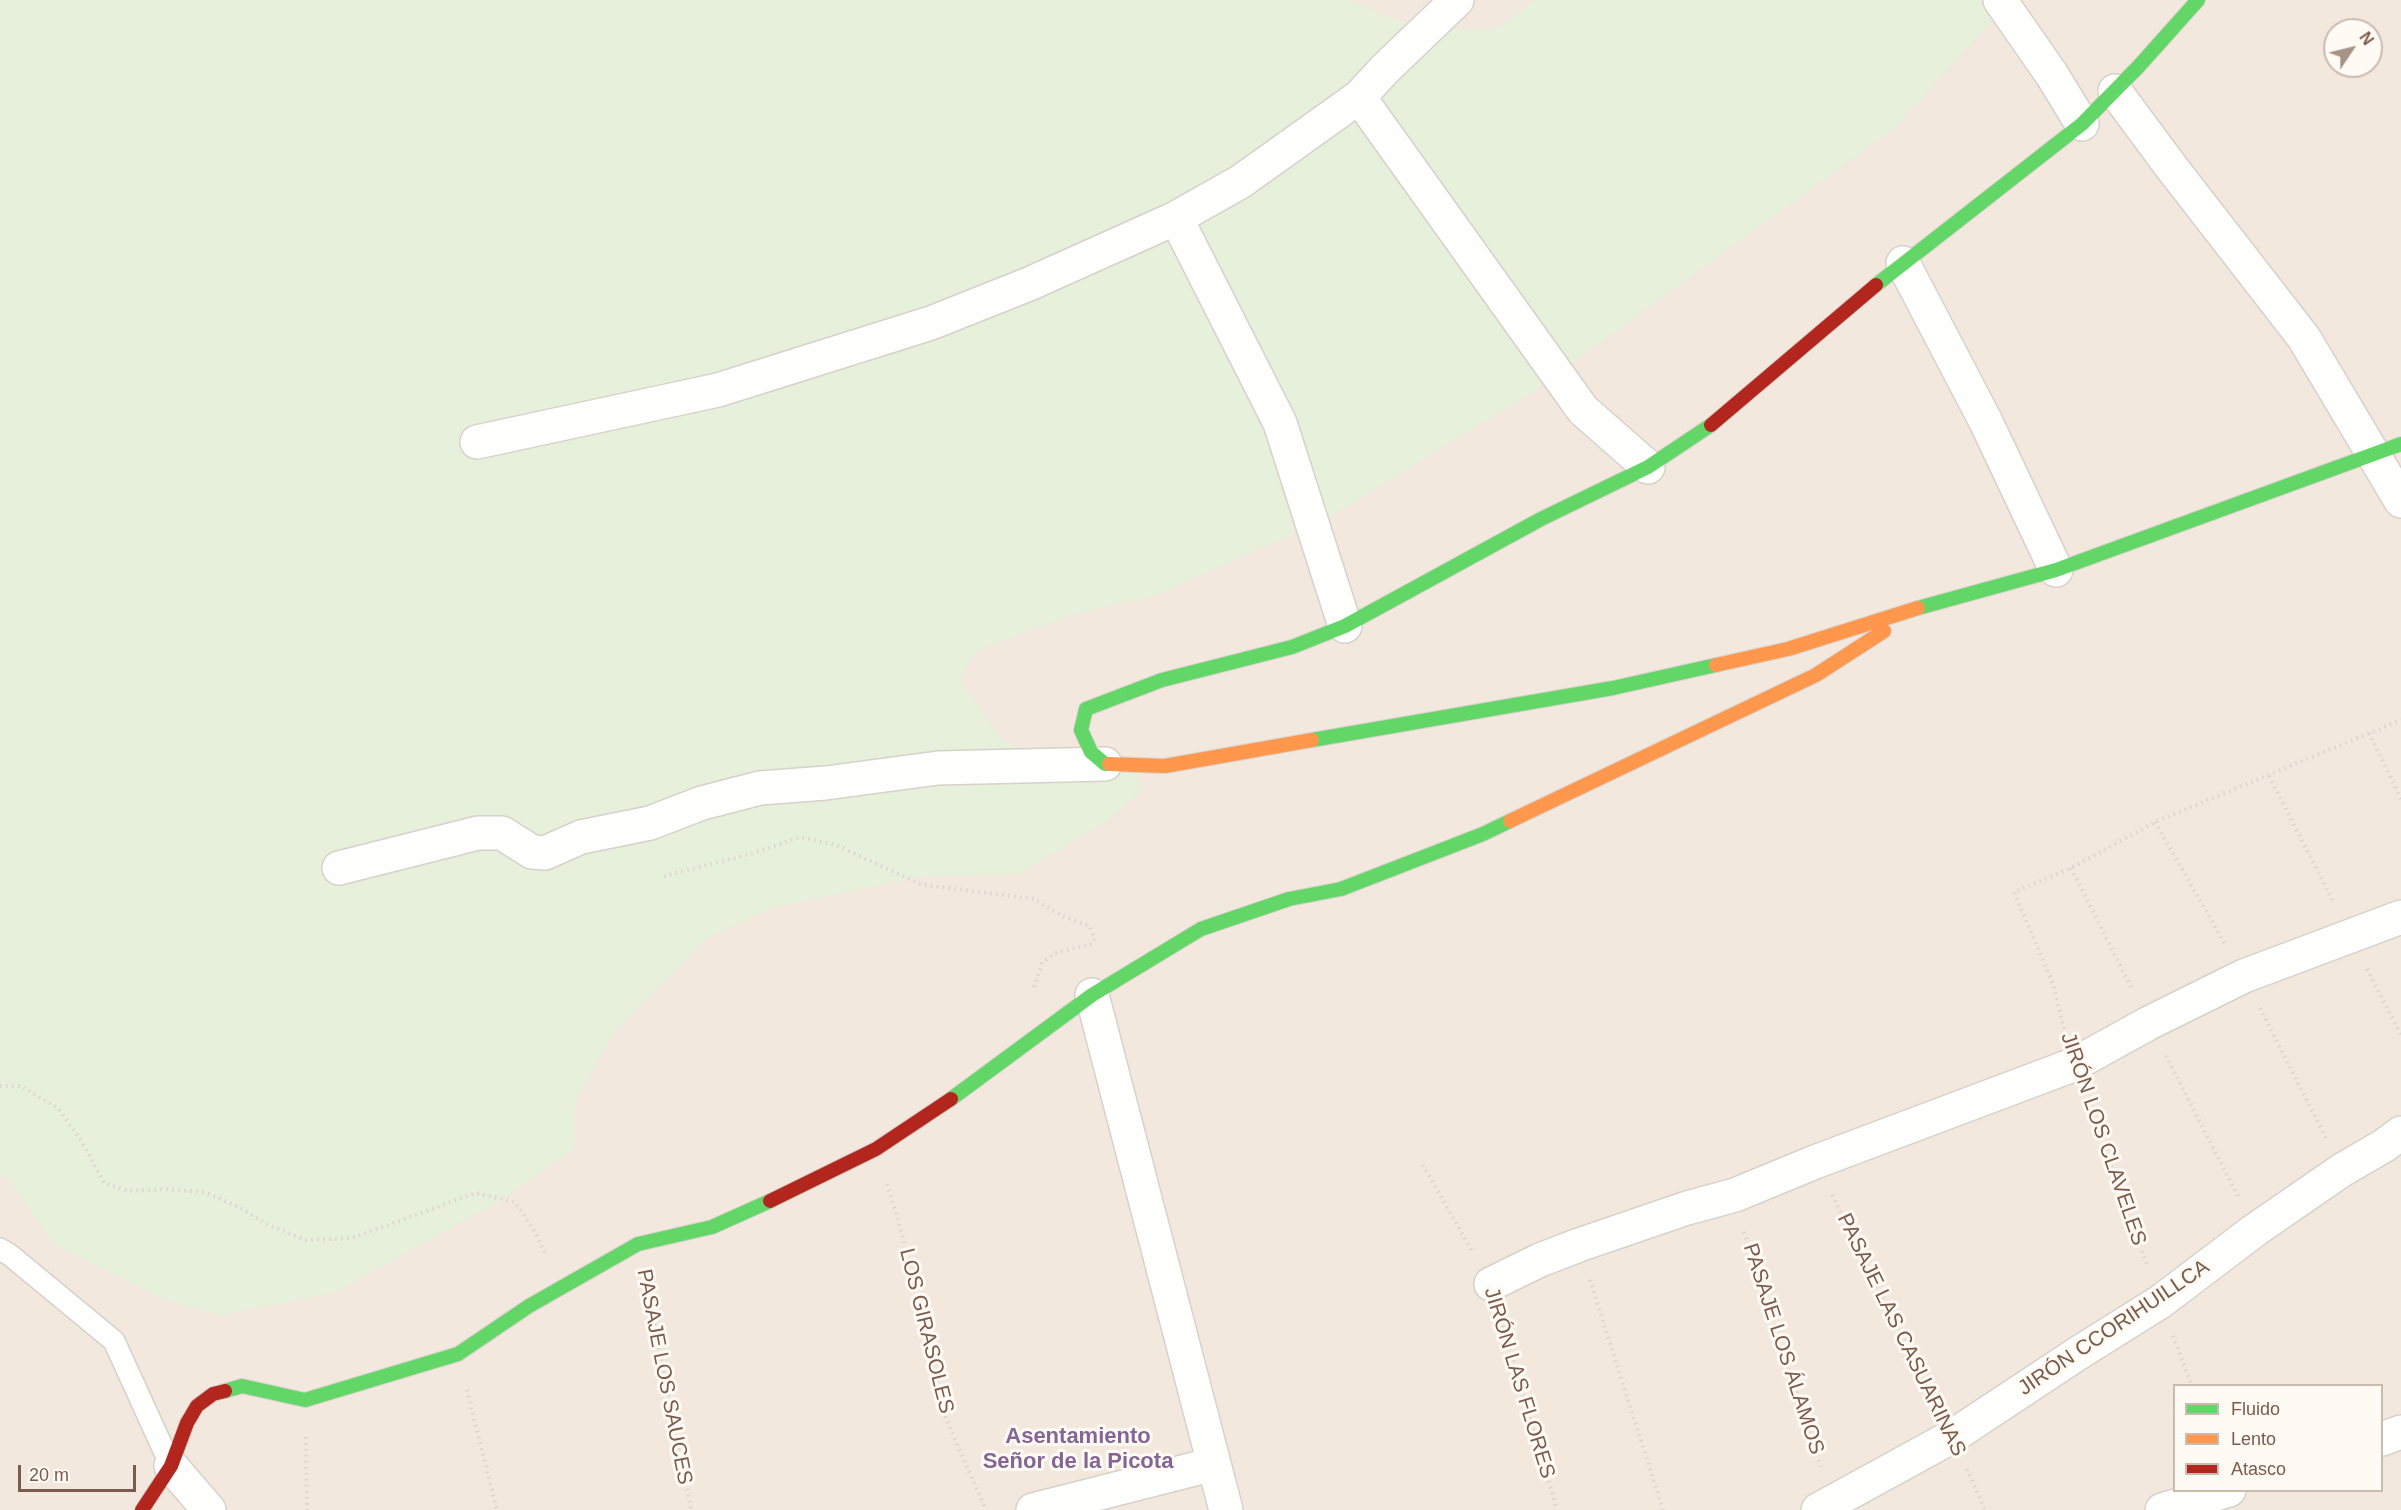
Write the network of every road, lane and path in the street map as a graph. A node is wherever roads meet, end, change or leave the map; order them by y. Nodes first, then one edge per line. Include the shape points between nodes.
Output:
1 (1457, 0) edge
2 (2000, 0) edge
3 (2198, 0) edge
4 (2115, 91) junction
5 (1359, 97) junction
6 (2082, 124) junction
7 (1176, 218) junction
8 (1903, 263) junction
9 (477, 442) dead end
10 (2387, 449) edge
11 (1648, 467) junction
12 (2401, 501) edge
13 (2056, 570) junction
14 (1919, 608) junction
15 (1345, 626) junction
16 (2401, 720) edge
17 (2369, 733) junction
18 (1105, 764) junction
19 (2401, 799) edge
20 (339, 868) dead end
21 (664, 876) dead end
22 (2401, 917) edge
23 (1092, 995) junction
24 (1035, 998) dead end
25 (2073, 1065) junction
26 (0, 1086) edge
27 (2401, 1133) edge
28 (876, 1149) junction
29 (1815, 1162) junction
30 (1423, 1165) dead end
31 (1735, 1195) junction
32 (638, 1244) junction
33 (1579, 1245) junction
34 (0, 1249) edge
35 (1491, 1284) junction
36 (2160, 1302) junction
37 (529, 1306) junction
38 (458, 1354) junction
39 (2191, 1384) edge
40 (305, 1400) junction
41 (2401, 1432) edge
42 (1953, 1436) junction
43 (2383, 1439) edge
44 (1214, 1464) junction
45 (171, 1466) junction
46 (2225, 1492) edge
47 (1825, 1506) edge
48 (142, 1510) edge
49 (208, 1510) edge
50 (307, 1510) edge
51 (497, 1510) edge
52 (691, 1510) edge
53 (986, 1510) edge
54 (1033, 1510) edge
55 (1226, 1510) edge
56 (1557, 1510) edge
57 (1663, 1510) edge
58 (1985, 1510) edge
59 (2162, 1510) edge

1 - 5 street
2 - 6 street
3 - 4 street
4 - 6 street
4 - 10 street
5 - 7 street via 1240,182
5 - 11 street via 1582,410
6 - 8 street
7 - 9 street via 931,323 718,390
7 - 15 street via 1280,423
8 - 11 street via 1714,423
8 - 13 street via 1986,422
10 - 12 street
10 - 13 street
11 - 15 street via 1541,519
13 - 14 street
14 - 18 street via 1788,649 1613,688 1165,766
14 - 23 street via 1816,675 1483,834 1341,889 1289,899 1200,929
15 - 18 street via 1292,647 1162,680 1086,709 1081,729 1091,752
16 - 17 path
17 - 19 path
17 - 25 path, JIRÓN LOS CLAVELES via 2155,822 2071,868 2014,892 2053,984
18 - 20 street via 938,768 760,788 650,823 581,837 545,853 532,852 502,833 478,833
21 - 24 path via 752,855 800,837 836,845 920,884 1034,899 1089,926 1095,938 1092,944 1054,953 1042,963
22 - 25 street via 2244,976
23 - 28 street via 972,1085
23 - 44 street
25 - 29 street
25 - 36 path, JIRÓN LOS CLAVELES
26 - 37 path via 21,1086 58,1108 104,1183 128,1191 204,1192 306,1240 352,1238 476,1193 515,1202 535,1232 550,1268 551,1280
27 - 36 street, JIRÓN CCORIHUILLCA via 2332,1176
28 - 32 street via 712,1227
28 - 53 path, LOS GIRASOLES via 921,1297 941,1407
29 - 31 street
29 - 42 path, PASAJE LAS CASUARINAS
30 - 35 path, JIRÓN LAS FLORES
31 - 33 street
31 - 47 path, PASAJE LOS ÁLAMOS
32 - 37 street
32 - 52 path, PASAJE LOS SAUCES
33 - 35 street
33 - 57 path
34 - 45 lane via 114,1341
35 - 56 path, JIRÓN LAS FLORES
36 - 39 path, JIRÓN LOS CLAVELES
36 - 42 street, JIRÓN CCORIHUILLCA
37 - 38 street
38 - 40 street
38 - 51 path
40 - 45 street via 242,1386 213,1394 197,1406 187,1423
40 - 50 path
41 - 43 street
42 - 47 street, JIRÓN CCORIHUILLCA
42 - 58 path, PASAJE LAS CASUARINAS
44 - 54 street
44 - 55 street
45 - 48 street
45 - 49 street
46 - 59 street

